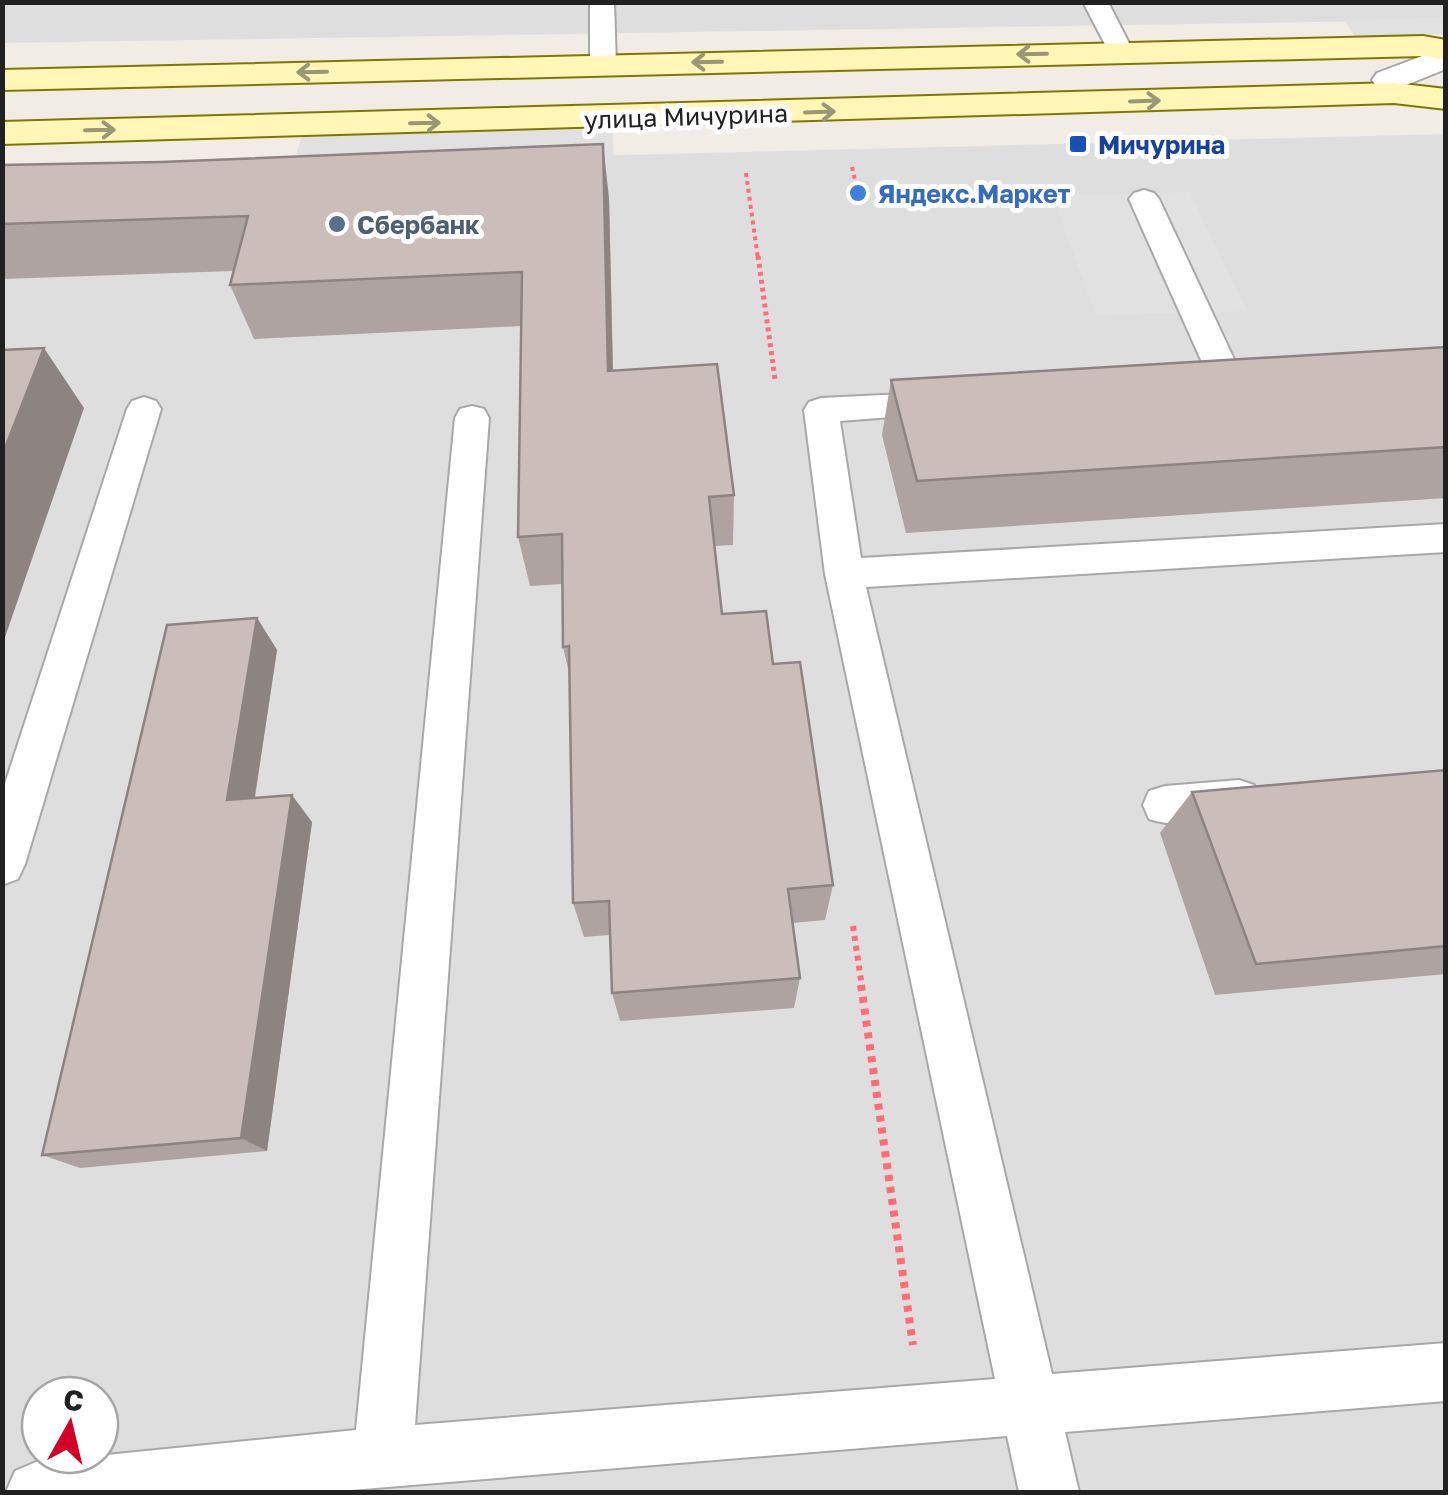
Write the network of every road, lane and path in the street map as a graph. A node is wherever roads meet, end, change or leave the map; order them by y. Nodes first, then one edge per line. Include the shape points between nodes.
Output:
1 (602, 2) edge
2 (1094, 2) edge
3 (1340, 48) junction
4 (1120, 52) junction
5 (1446, 54) edge
6 (603, 64) junction
7 (2, 80) edge
8 (1379, 87) junction
9 (1446, 98) edge
10 (2, 133) edge
11 (852, 167) dead end
12 (858, 193) dead end
13 (1144, 198) dead end
14 (1231, 389) edge
15 (977, 402) edge
16 (144, 409) dead end
17 (472, 418) dead end
18 (1446, 538) edge
19 (844, 574) junction
20 (1277, 797) edge
21 (1165, 805) dead end
22 (2, 864) edge
23 (1446, 1372) edge
24 (1030, 1404) junction
25 (383, 1457) junction
26 (36, 1492) edge
27 (1049, 1492) edge

1 - 6 lane
2 - 4 lane
3 - 4 street, улица Мичурина
3 - 5 street, улица Мичурина via 1423,46
3 - 8 street, улица Мичурина via 1384,66
4 -> 6 street, улица Мичурина
5 - 8 street, улица Мичурина
6 -> 7 street, улица Мичурина
8 - 9 street, улица Мичурина
10 -> 8 street, улица Мичурина
11 - 12 path
13 - 14 lane
15 - 19 lane via 821,410
16 - 22 lane
17 - 25 lane
18 - 19 lane
19 - 24 lane
20 - 21 lane
23 - 24 lane
24 - 25 lane
24 - 27 lane
25 - 26 lane

